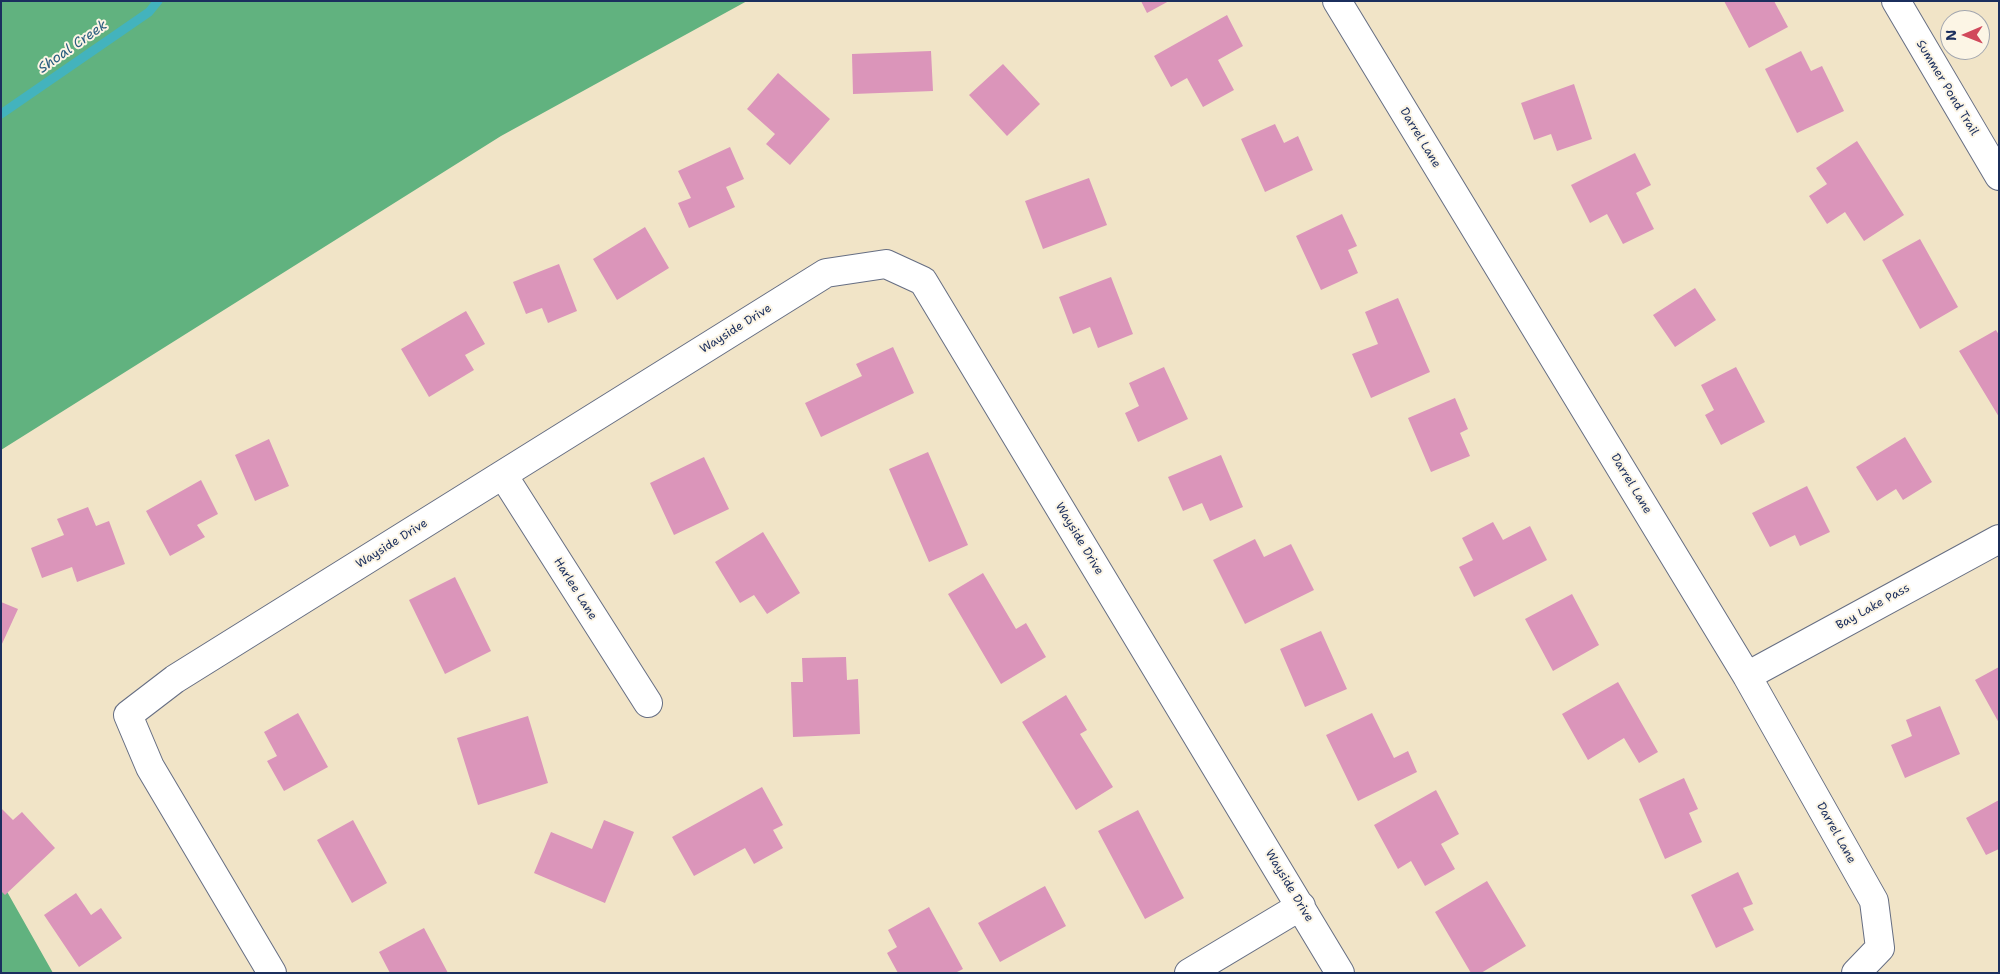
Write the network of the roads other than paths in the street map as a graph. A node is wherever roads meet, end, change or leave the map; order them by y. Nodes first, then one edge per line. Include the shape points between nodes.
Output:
1 (1337, 1) edge
2 (1896, 1) edge
3 (1999, 176) edge
4 (503, 475) junction
5 (1999, 539) edge
6 (1747, 676) junction
7 (648, 703) dead end
8 (1301, 906) junction
9 (272, 973) edge
10 (1189, 973) edge
11 (1340, 973) edge
12 (1856, 973) edge

1 - 6 street, Darrel Lane
2 - 3 street, Summer Pond Trail
4 - 7 street, Harlee Lane
4 - 8 street, Wayside Drive via 826,273 886,264 923,280
4 - 9 street, Wayside Drive via 175,679 128,715 150,767
5 - 6 street, Bay Lake Pass
6 - 12 street, Darrel Lane via 1874,901 1880,948
8 - 10 street
8 - 11 street, Wayside Drive

